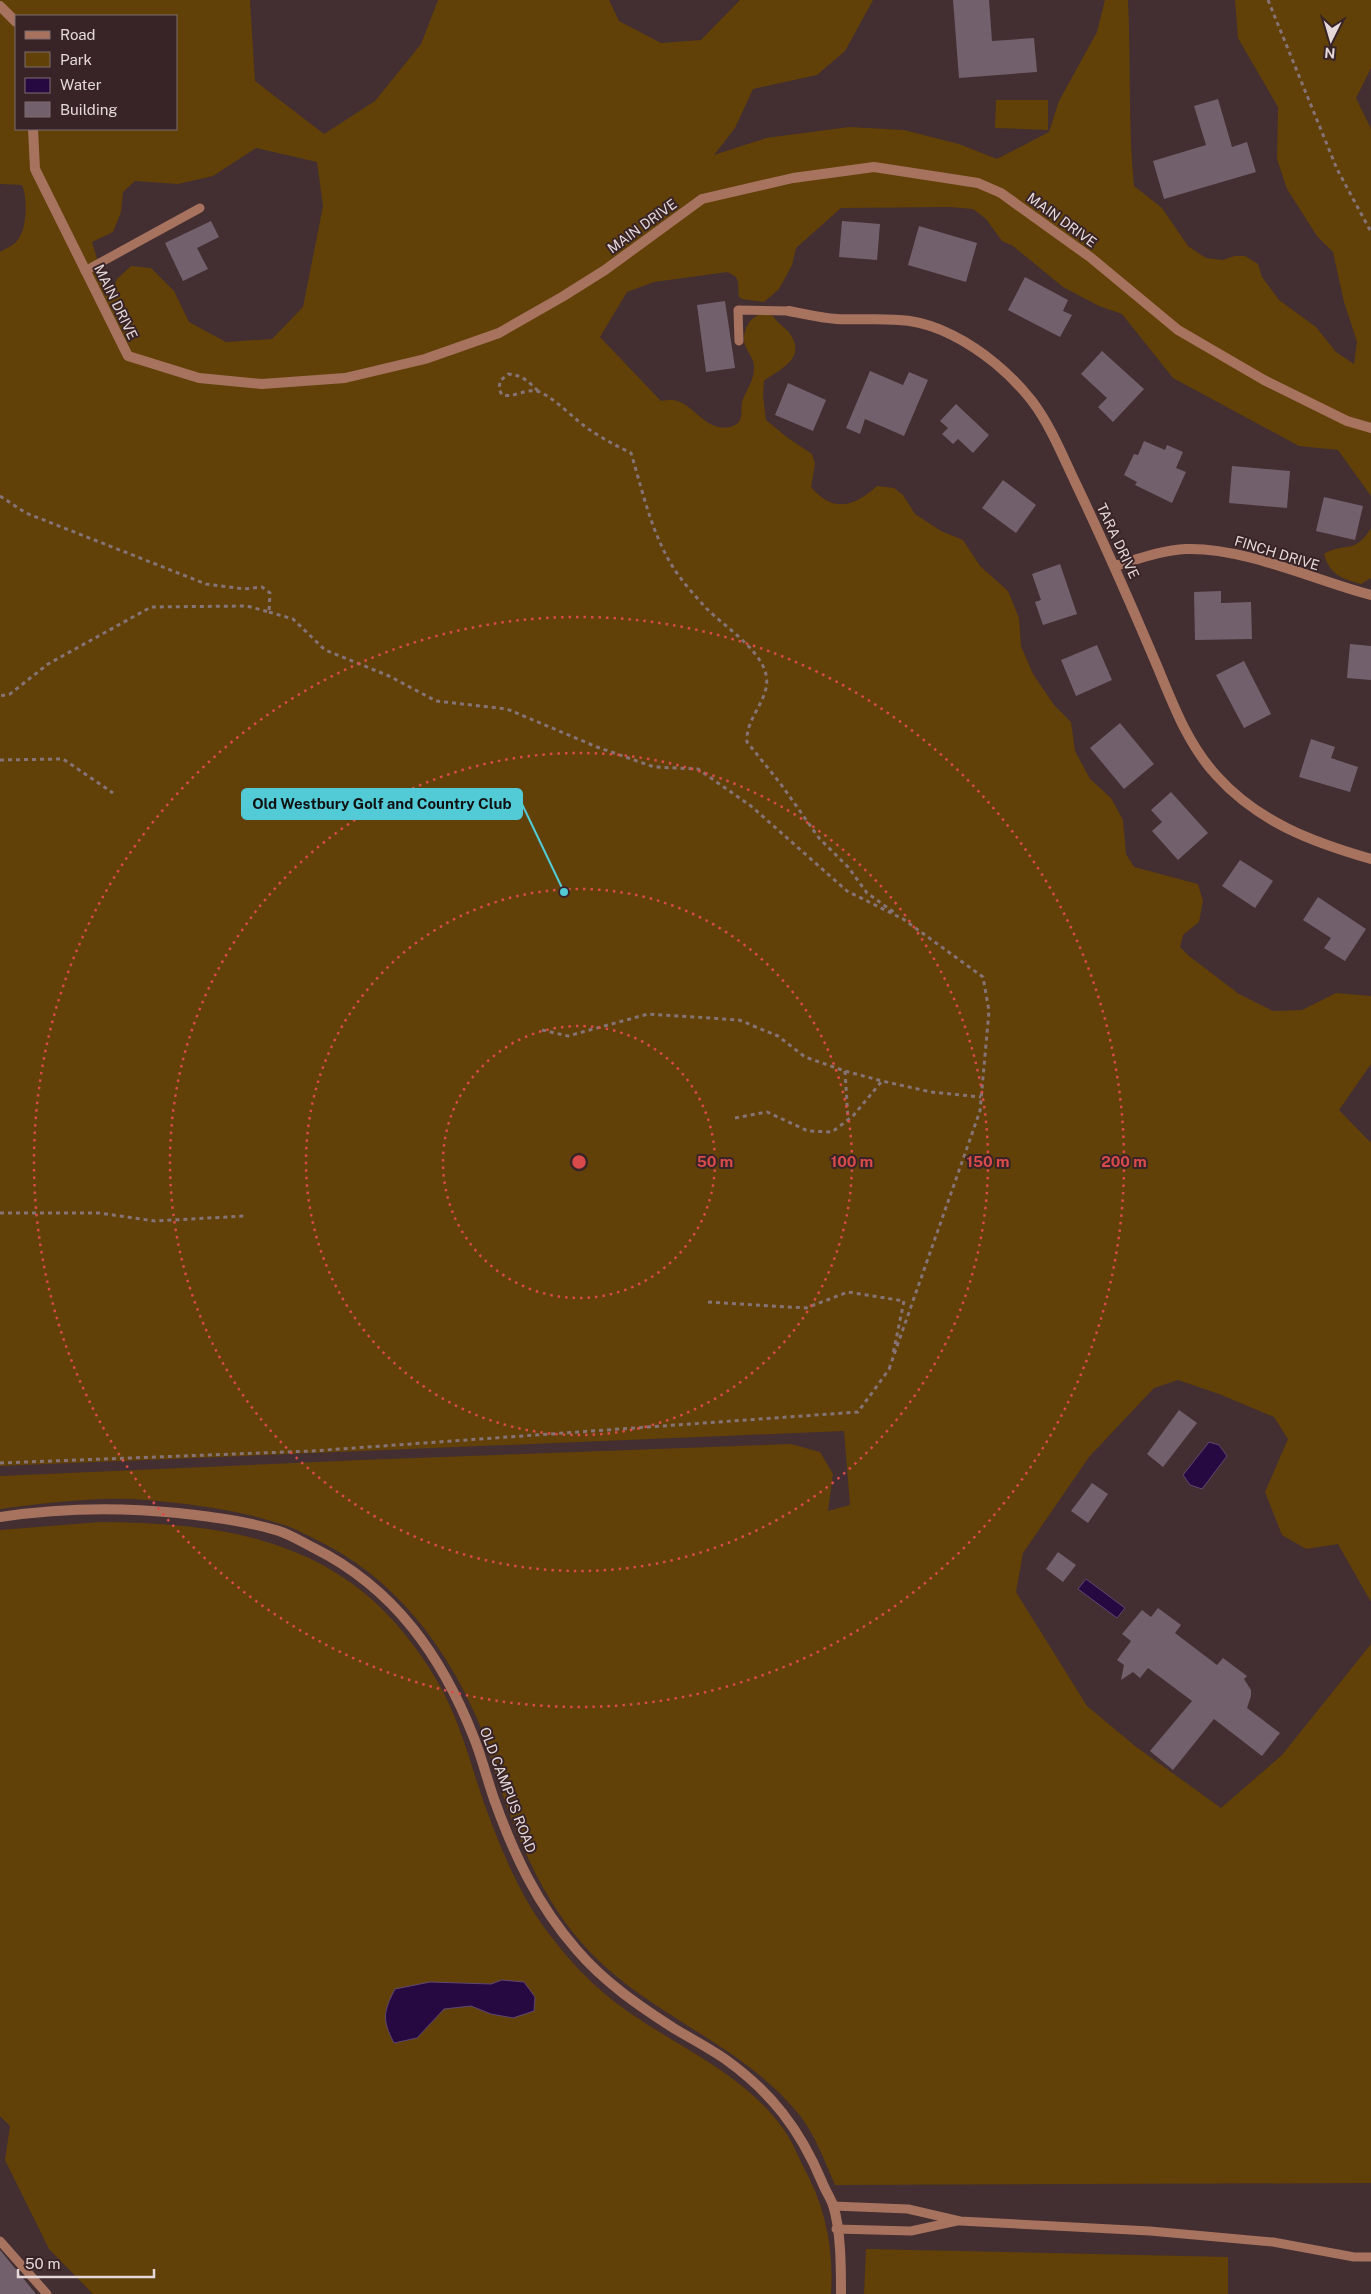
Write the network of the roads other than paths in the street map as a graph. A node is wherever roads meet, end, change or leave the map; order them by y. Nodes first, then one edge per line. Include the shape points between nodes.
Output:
1 (0, 6) edge
2 (15, 21) edge
3 (33, 130) edge
4 (200, 208) dead end
5 (85, 271) junction
6 (789, 311) joint
7 (739, 341) dead end
8 (1371, 428) edge
9 (1115, 566) junction
10 (1371, 595) edge
11 (1371, 859) edge
12 (0, 1517) edge
13 (833, 2206) junction
14 (960, 2221) junction
15 (836, 2229) junction
16 (0, 2241) edge
17 (1371, 2257) edge
18 (47, 2294) edge
19 (841, 2294) edge

1 - 2 street
3 - 5 street, MAIN DRIVE via 35,169
4 - 5 lane
5 - 8 street, MAIN DRIVE via 128,356 199,378 253,383 345,378 425,359 498,333 605,270 702,199 793,178 874,167 978,183 1001,193 1090,257 1178,330 1264,380 1347,421
6 - 7 lane via 738,310
6 - 9 street, TARA DRIVE via 834,319 913,321 952,335 985,356 1015,382 1040,412
9 - 10 street, FINCH DRIVE via 1169,551 1209,550 1243,556
9 - 11 street, TARA DRIVE via 1186,736 1216,775 1253,809 1297,834
12 - 13 street, OLD CAMPUS ROAD via 31,1512 105,1509 237,1520 283,1532 335,1558 370,1582 426,1644 448,1679 474,1738 516,1854 538,1900 556,1927 613,1987 724,2058 764,2090 793,2125
13 - 14 lane via 908,2209
13 - 15 street, OLD CAMPUS ROAD
14 - 15 lane via 911,2231
14 - 17 lane via 1150,2231 1274,2242 1354,2257
15 - 19 street, OLD CAMPUS ROAD
16 - 18 lane

